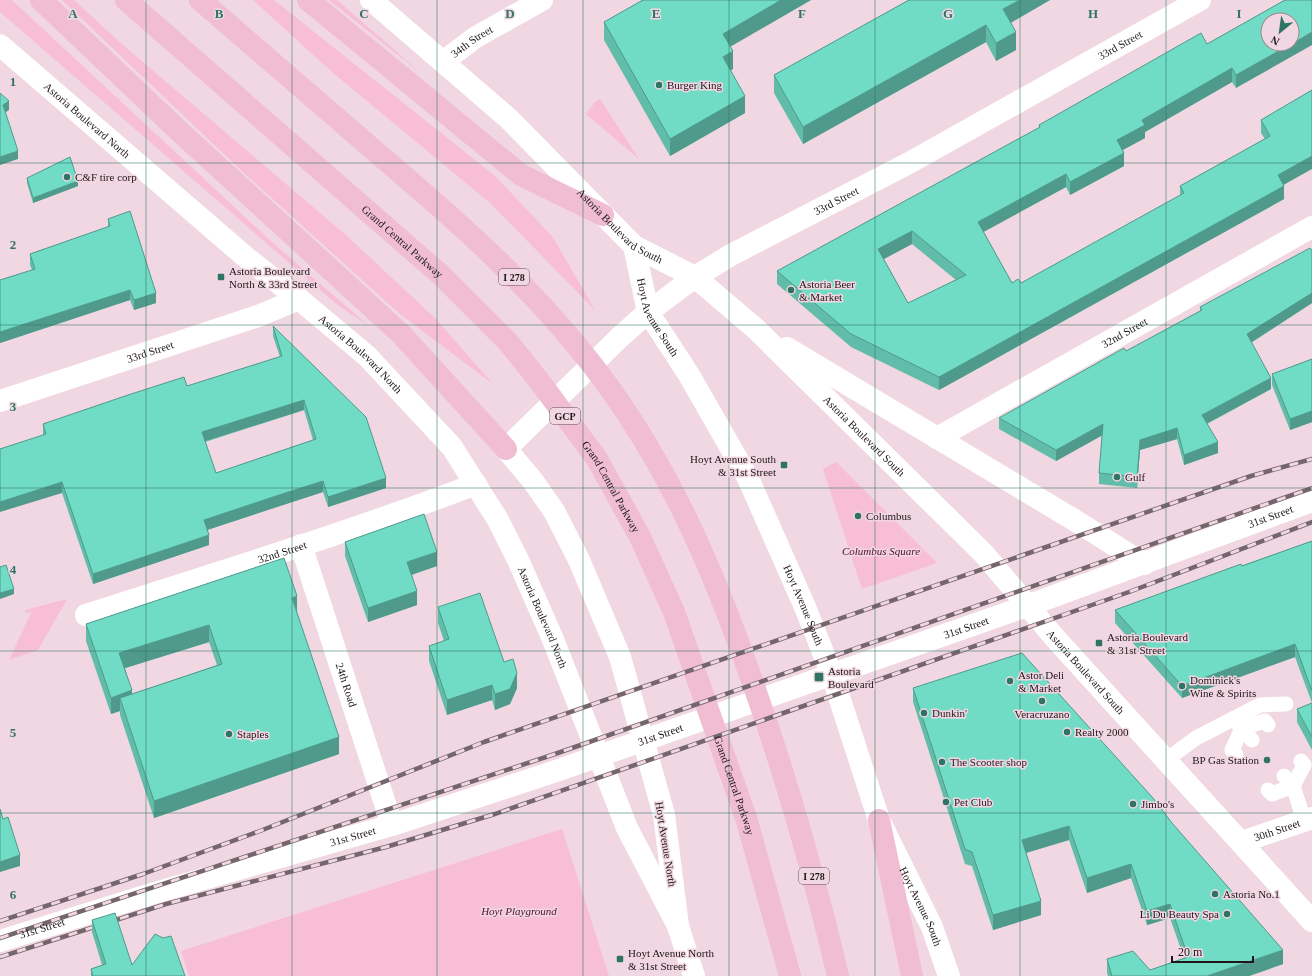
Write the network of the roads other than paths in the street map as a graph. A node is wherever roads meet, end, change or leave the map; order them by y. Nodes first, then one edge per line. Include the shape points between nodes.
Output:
1 (41, 0) edge
2 (126, 0) edge
3 (200, 0) edge
4 (308, 0) edge
5 (371, 0) edge
6 (542, 0) edge
7 (1200, 0) edge
8 (0, 46) edge
9 (444, 61) junction
10 (603, 215) junction
11 (1312, 227) edge
12 (634, 246) junction
13 (695, 277) junction
14 (300, 299) junction
15 (648, 312) junction
16 (757, 330) junction
17 (0, 400) edge
18 (937, 438) junction
19 (506, 449) junction
20 (476, 484) junction
21 (1312, 501) edge
22 (302, 545) junction
23 (1144, 564) junction
24 (1027, 606) junction
25 (86, 615) dead end
26 (832, 675) junction
27 (1286, 704) dead end
28 (1238, 724) junction
29 (1268, 725) dead end
30 (644, 740) junction
31 (1252, 740) dead end
32 (1236, 754) dead end
33 (600, 756) junction
34 (1166, 760) junction
35 (1301, 761) dead end
36 (1288, 781) junction
37 (1268, 790) dead end
38 (1308, 819) edge
39 (878, 820) junction
40 (392, 825) junction
41 (1242, 842) junction
42 (1312, 921) edge
43 (678, 926) junction
44 (0, 941) edge
45 (694, 976) edge
46 (790, 976) edge
47 (838, 976) edge
48 (912, 976) edge
49 (948, 976) edge

1 - 19 highway via 180,132 401,334
2 - 46 highway, Grand Central Parkway / GCP via 458,291 508,342 597,460 640,537 674,612 747,821
3 - 47 highway, I 278 via 418,188 502,265 542,305 617,398 645,441 694,532 734,629 785,777
4 - 10 highway via 521,175
5 - 9 main road, Astoria Boulevard South
6 - 9 main road, 34th Street via 476,37
7 - 13 main road, 33rd Street via 909,163 730,256
8 - 14 main road, Astoria Boulevard North via 242,254
9 - 10 main road, Astoria Boulevard South via 509,119
10 - 12 main road, Astoria Boulevard South
11 - 18 main road, 32nd Street
12 - 13 main road, Astoria Boulevard South
12 - 15 main road, Hoyt Avenue South
13 - 15 main road, 33rd Street
13 - 16 main road, Astoria Boulevard South
14 - 17 main road, 33rd Street via 258,316
14 - 20 main road, Astoria Boulevard North via 367,356 452,447
15 - 19 main road, 33rd Street via 618,338
15 - 26 main road, Hoyt Avenue South via 689,375 748,478 805,606
16 - 18 main road
16 - 24 main road, Astoria Boulevard South via 984,554
18 - 23 main road
19 - 30 main road via 554,511 579,560 620,657
20 - 22 main road, 32nd Street
20 - 33 main road, Astoria Boulevard North via 521,566
21 - 23 main road, 31st Street
22 - 25 main road, 32nd Street
22 - 40 main road, 24th Road
23 - 24 main road, 31st Street
24 - 26 main road, 31st Street
24 - 34 main road, Astoria Boulevard South
26 - 30 main road, 31st Street
26 - 39 main road, Hoyt Avenue South
27 - 28 lane via 1260,705
28 - 29 lane via 1265,721
28 - 31 lane
28 - 32 lane via 1232,750
28 - 34 lane via 1196,738
30 - 33 main road, 31st Street
30 - 43 main road, Hoyt Avenue North via 664,815
33 - 40 main road, 31st Street
33 - 43 main road, Hoyt Avenue North via 627,828
34 - 41 main road, Astoria Boulevard South
35 - 36 lane via 1304,765
36 - 37 lane via 1272,794
36 - 38 lane
38 - 41 main road, 30th Street
39 - 48 highway
39 - 49 main road, Hoyt Avenue South via 932,927
40 - 44 main road, 31st Street via 151,894
41 - 42 main road, Astoria Boulevard South
43 - 45 main road, Hoyt Avenue North

